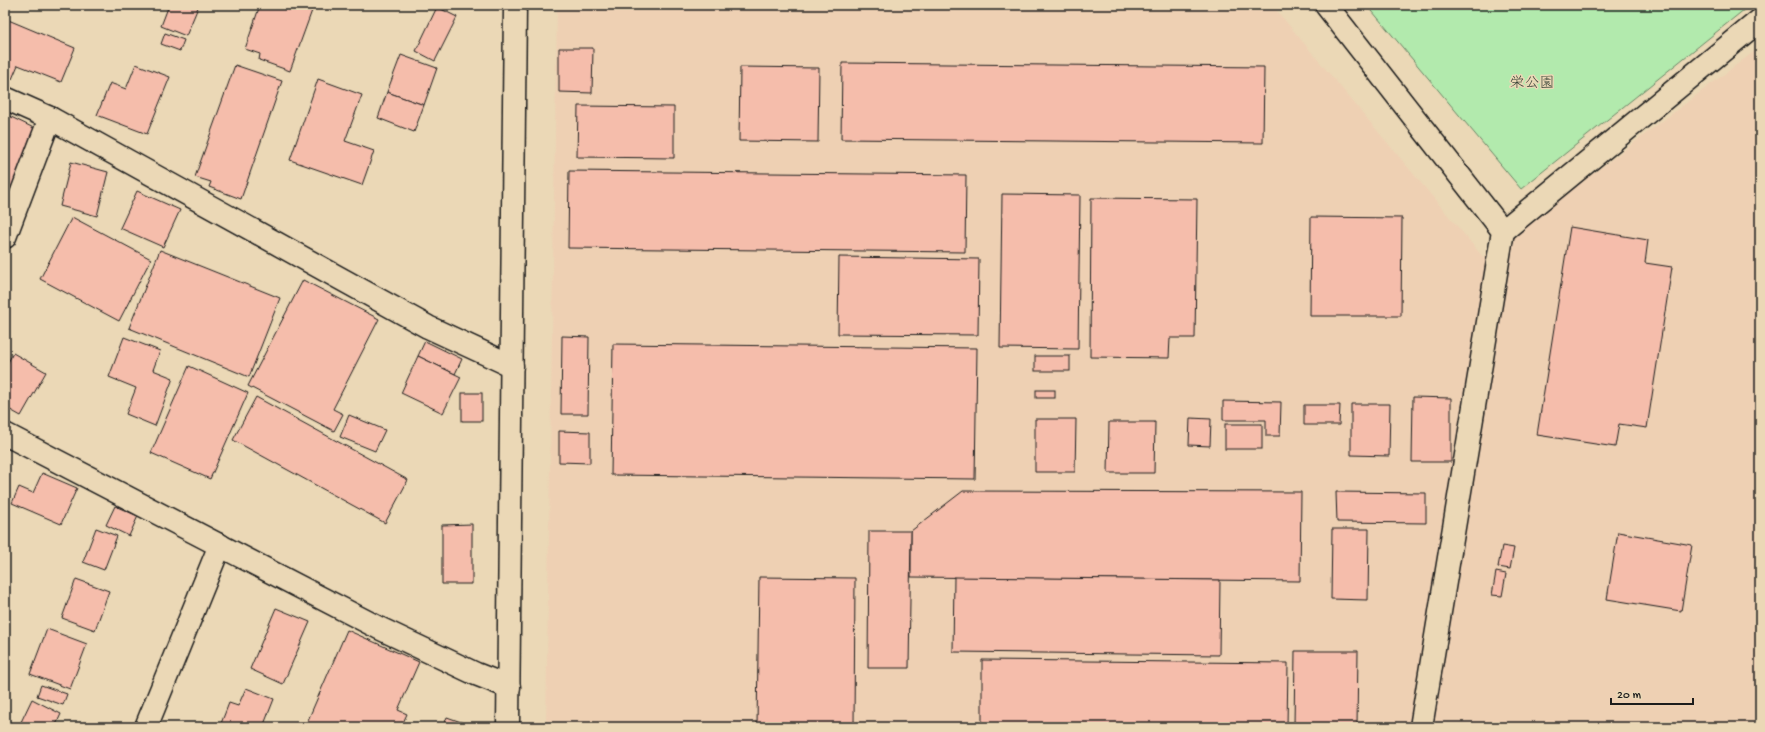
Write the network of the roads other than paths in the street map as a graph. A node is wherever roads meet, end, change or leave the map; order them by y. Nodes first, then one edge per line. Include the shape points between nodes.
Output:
1 (515, 5) edge
2 (1326, 5) edge
3 (1760, 20) edge
4 (5, 98) edge
5 (50, 118) junction
6 (1503, 231) junction
7 (5, 237) edge
8 (512, 366) junction
9 (5, 434) edge
10 (220, 545) junction
11 (509, 687) junction
12 (146, 727) edge
13 (508, 727) edge
14 (1421, 727) edge

1 - 8 street
2 - 6 street
3 - 6 street
4 - 5 street
5 - 7 street
5 - 8 street via 428,327
6 - 14 street
8 - 11 street
9 - 10 street
10 - 11 street via 379,628
10 - 12 street
11 - 13 street

